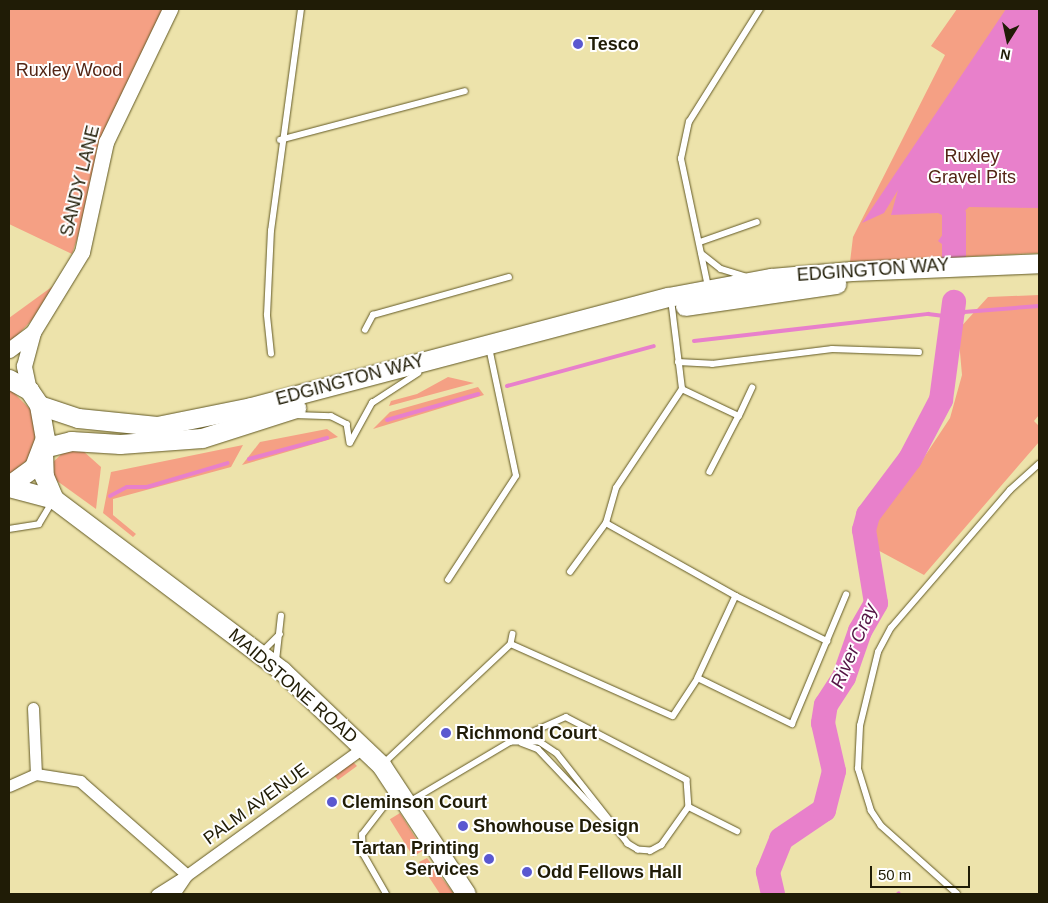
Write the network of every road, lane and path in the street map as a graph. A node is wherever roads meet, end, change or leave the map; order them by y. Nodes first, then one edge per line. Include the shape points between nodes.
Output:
1 (170, 9) edge
2 (301, 9) edge
3 (760, 9) edge
4 (465, 91) dead end
5 (280, 140) junction
6 (757, 222) dead end
7 (700, 242) junction
8 (702, 254) junction
9 (1039, 263) edge
10 (1039, 274) edge
11 (509, 277) dead end
12 (771, 278) junction
13 (853, 281) junction
14 (701, 285) junction
15 (670, 303) junction
16 (365, 330) dead end
17 (33, 332) junction
18 (488, 348) junction
19 (9, 350) edge
20 (919, 352) dead end
21 (271, 354) dead end
22 (678, 362) junction
23 (418, 373) junction
24 (9, 379) edge
25 (752, 388) dead end
26 (682, 389) junction
27 (34, 397) junction
28 (259, 414) junction
29 (739, 416) junction
30 (43, 450) junction
31 (1039, 464) edge
32 (710, 472) dead end
33 (9, 486) edge
34 (54, 499) junction
35 (606, 523) junction
36 (9, 529) edge
37 (570, 572) dead end
38 (448, 580) dead end
39 (846, 595) dead end
40 (736, 596) junction
41 (282, 616) dead end
42 (280, 634) junction
43 (513, 634) dead end
44 (827, 641) junction
45 (511, 644) junction
46 (260, 654) junction
47 (275, 666) junction
48 (698, 678) junction
49 (32, 708) dead end
50 (518, 741) junction
51 (510, 742) junction
52 (364, 747) junction
53 (381, 765) junction
54 (36, 774) junction
55 (9, 786) edge
56 (401, 797) junction
57 (689, 806) junction
58 (737, 831) dead end
59 (628, 844) junction
60 (187, 875) junction
61 (157, 894) edge
62 (174, 894) edge
63 (386, 894) edge
64 (466, 894) edge
65 (957, 894) edge

1 - 17 street, SANDY LANE via 106,142 82,252
2 - 5 lane
3 - 7 lane via 688,122 681,159
4 - 5 lane
5 - 21 lane via 270,230 267,315
6 - 7 lane
7 - 8 lane
8 - 12 lane via 721,269
8 - 14 lane
9 - 12 main road, EDGINGTON WAY via 909,267
10 - 13 main road, EDGINGTON WAY
11 - 16 lane via 373,315
12 - 14 main road, EDGINGTON WAY
13 - 14 main road, EDGINGTON WAY via 849,278 711,294
13 - 15 main road, EDGINGTON WAY
14 - 15 main road, EDGINGTON WAY
15 - 18 main road, EDGINGTON WAY
15 - 18 main road, EDGINGTON WAY via 642,309 631,306
15 - 22 lane
17 - 19 street, SANDY LANE
17 - 27 street, SANDY LANE via 24,366
18 - 23 main road, EDGINGTON WAY
18 - 28 main road, EDGINGTON WAY via 449,352
18 - 38 lane via 516,476
20 - 22 lane via 832,349 712,364
22 - 26 lane
23 - 28 main road, EDGINGTON WAY via 320,401 308,398
23 - 28 lane via 372,403 350,443 347,424 331,416
24 - 27 main road, EDGINGTON WAY
25 - 29 lane
26 - 29 lane
26 - 35 lane via 616,488
27 - 28 main road, EDGINGTON WAY via 78,418 157,426
27 - 30 main road, MAIDSTONE ROAD
28 - 30 main road, EDGINGTON WAY via 170,442 71,441
29 - 32 lane
30 - 33 main road via 30,472
30 - 34 main road, MAIDSTONE ROAD via 44,476
31 - 65 lane via 1010,490 891,628 878,652 860,726 858,769 871,811 881,826
33 - 34 main road, MAIDSTONE ROAD
34 - 36 lane via 39,524
34 - 46 main road, MAIDSTONE ROAD
35 - 37 lane
35 - 40 lane
39 - 44 lane
40 - 44 lane
40 - 48 lane
41 - 42 lane
42 - 46 lane
42 - 47 lane
43 - 45 lane
44 - 48 lane via 792,724
45 - 48 lane via 673,716
45 - 53 lane
46 - 47 main road, MAIDSTONE ROAD
47 - 52 main road, MAIDSTONE ROAD
49 - 54 street
50 - 51 lane
50 - 59 lane via 538,750
50 - 59 lane via 539,742 557,754
51 - 56 lane
51 - 57 lane via 545,724 566,717 577,719 687,780
52 - 53 main road, MAIDSTONE ROAD
52 - 60 street, PALM AVENUE
53 - 56 main road, MAIDSTONE ROAD
54 - 55 street
54 - 60 street via 80,781
56 - 63 lane via 362,835 363,854
56 - 64 main road, MAIDSTONE ROAD
57 - 58 lane
57 - 59 lane via 662,845 652,851
60 - 61 street
60 - 62 street, PALM AVENUE

